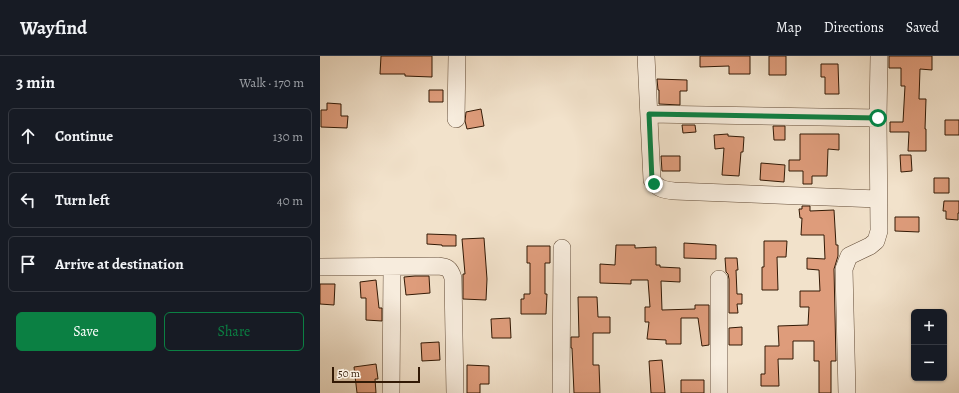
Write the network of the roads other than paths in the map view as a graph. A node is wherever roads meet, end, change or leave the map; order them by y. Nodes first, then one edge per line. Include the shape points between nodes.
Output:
1 (457, 56) edge
2 (646, 56) edge
3 (879, 56) edge
4 (649, 114) junction
5 (878, 118) junction
6 (456, 119) dead end
7 (878, 199) junction
8 (562, 248) dead end
9 (320, 267) edge
10 (392, 267) junction
11 (719, 279) dead end
12 (391, 393) edge
13 (455, 393) edge
14 (561, 393) edge
15 (719, 393) edge
16 (847, 393) edge

1 - 6 street
2 - 4 street
3 - 5 street
4 - 5 street
4 - 7 street via 652,180 659,188 674,191
5 - 7 street
7 - 16 street via 879,231 876,241 849,256 844,269
8 - 14 street
9 - 10 street
10 - 12 street
10 - 13 street via 443,266 451,272
11 - 15 street

